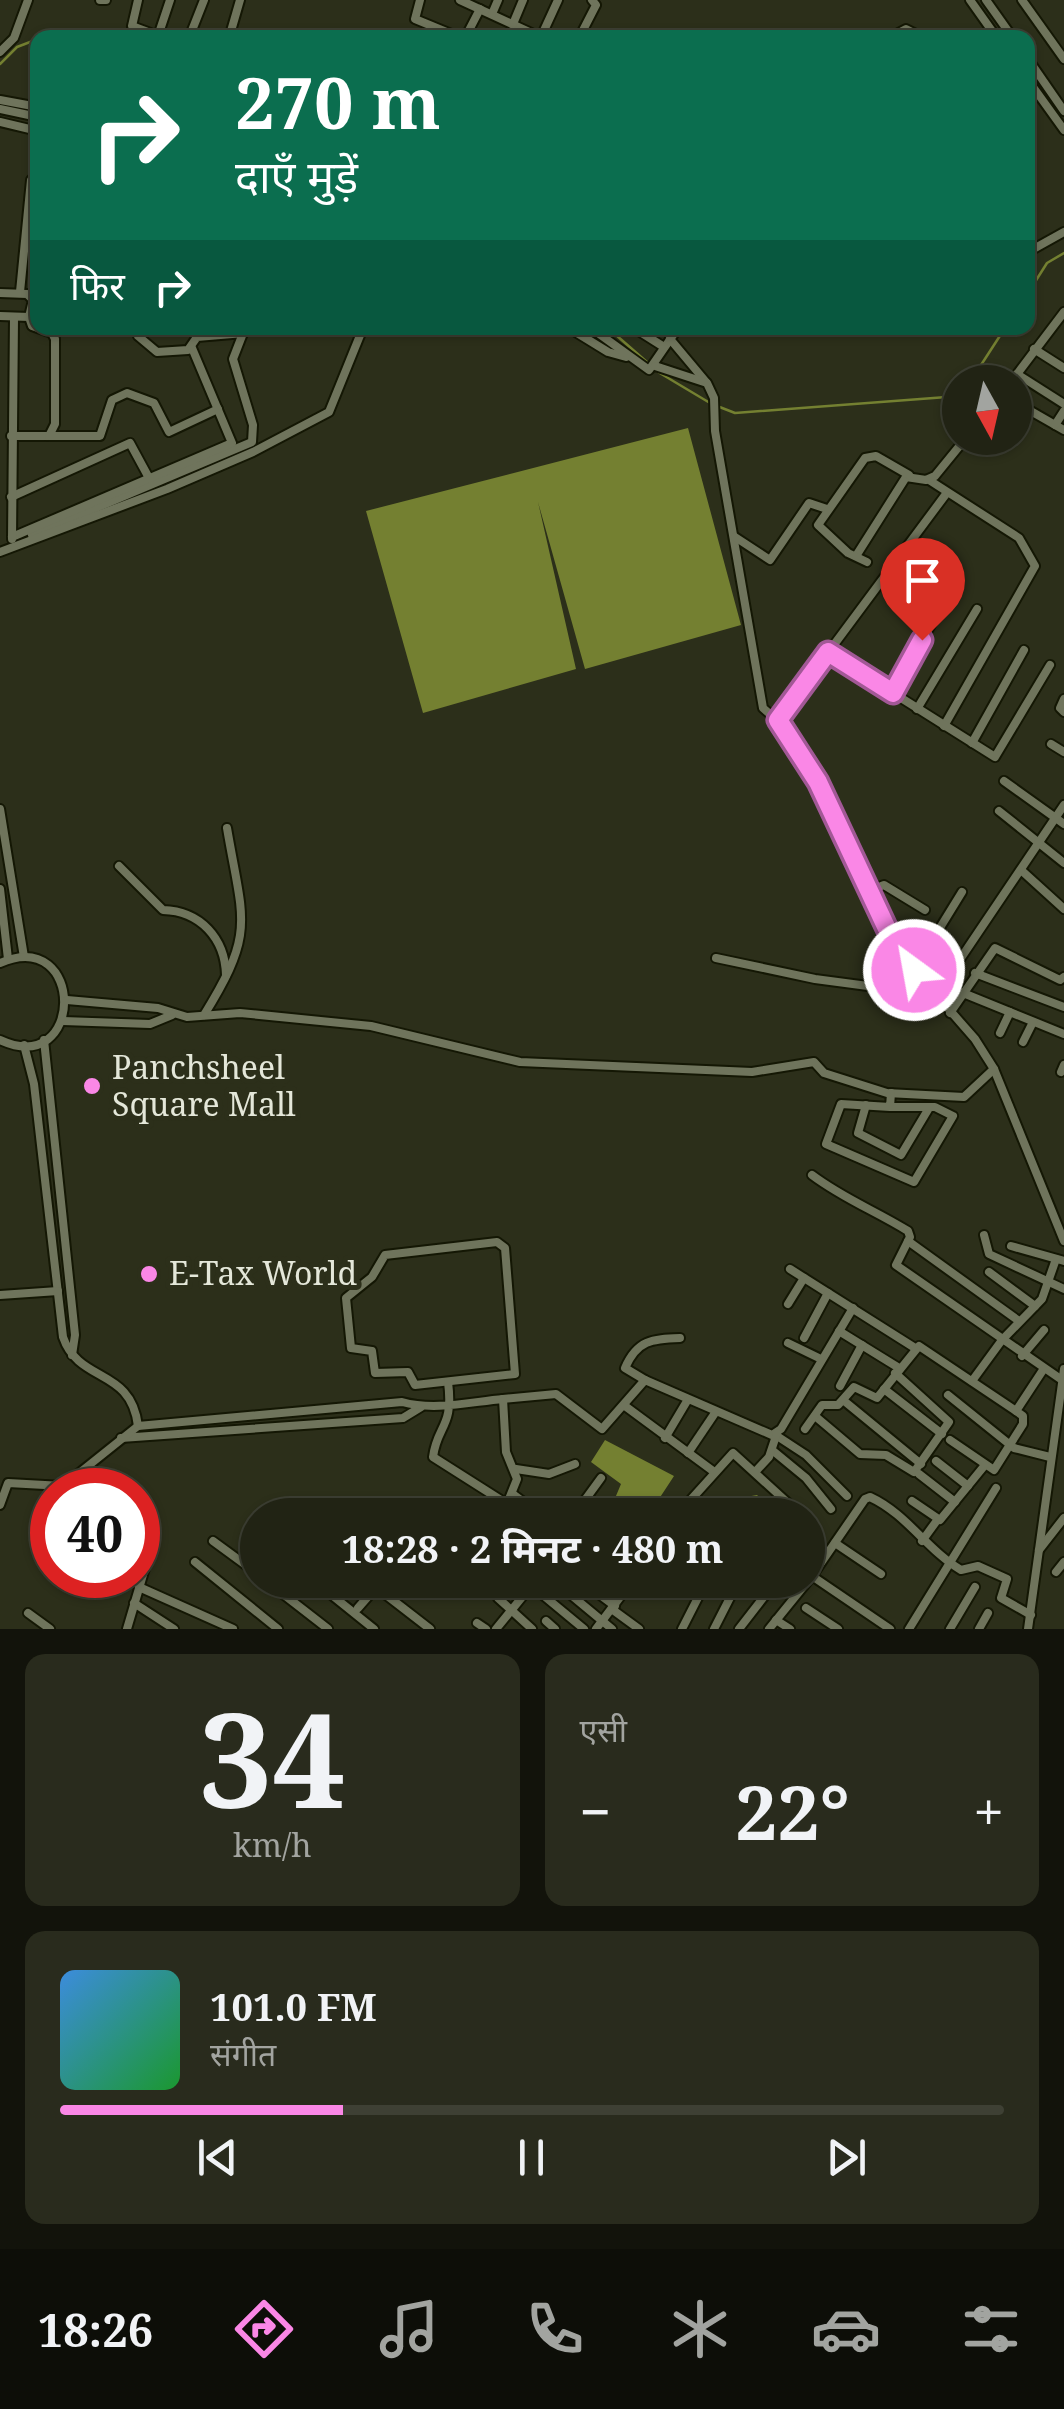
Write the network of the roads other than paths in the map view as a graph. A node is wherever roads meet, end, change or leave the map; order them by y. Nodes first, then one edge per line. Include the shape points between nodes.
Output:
1 (28, 0) edge
2 (138, 0) edge
3 (170, 0) edge
4 (204, 0) edge
5 (240, 0) edge
6 (420, 0) edge
7 (498, 0) edge
8 (523, 0) edge
9 (558, 0) edge
10 (592, 0) edge
11 (970, 0) edge
12 (986, 0) edge
13 (1022, 0) edge
14 (465, 1) edge
15 (480, 9) junction
16 (492, 14) junction
17 (513, 24) junction
18 (989, 27) junction
19 (142, 30) edge
20 (162, 30) edge
21 (192, 30) edge
22 (231, 30) edge
23 (443, 30) edge
24 (468, 30) edge
25 (526, 30) edge
26 (545, 30) edge
27 (583, 30) edge
28 (987, 30) edge
29 (991, 30) edge
30 (1007, 30) edge
31 (0, 52) edge
32 (1064, 58) edge
33 (1035, 68) edge
34 (1035, 90) edge
35 (0, 100) edge
36 (30, 106) edge
37 (0, 109) edge
38 (1064, 110) edge
39 (30, 115) edge
40 (0, 122) edge
41 (30, 129) edge
42 (1064, 130) edge
43 (30, 180) edge
44 (1064, 232) edge
45 (1035, 248) edge
46 (20, 292) junction
47 (0, 293) edge
48 (30, 298) edge
49 (1064, 312) edge
50 (30, 313) edge
51 (0, 316) edge
52 (29, 317) junction
53 (14, 318) junction
54 (30, 320) edge
55 (53, 335) edge
56 (138, 335) edge
57 (210, 335) edge
58 (242, 335) edge
59 (360, 335) edge
60 (580, 335) edge
61 (599, 335) edge
62 (649, 335) edge
63 (673, 335) edge
64 (667, 343) junction
65 (192, 348) junction
66 (1034, 349) junction
67 (626, 357) junction
68 (1023, 365) edge
69 (652, 368) junction
70 (1064, 368) edge
71 (707, 383) junction
72 (1032, 385) edge
73 (1064, 407) edge
74 (218, 410) junction
75 (1032, 412) edge
76 (1060, 428) edge
77 (11, 436) junction
78 (49, 436) junction
79 (951, 455) edge
80 (909, 475) junction
81 (148, 478) junction
82 (929, 480) junction
83 (946, 494) junction
84 (12, 497) junction
85 (827, 509) junction
86 (735, 537) junction
87 (12, 540) junction
88 (0, 550) edge
89 (856, 556) junction
90 (867, 562) dead end
91 (952, 587) dead end
92 (977, 609) dead end
93 (1024, 650) dead end
94 (828, 652) junction
95 (1050, 665) dead end
96 (893, 693) junction
97 (1064, 699) edge
98 (917, 709) junction
99 (1064, 712) edge
100 (778, 720) junction
101 (944, 726) junction
102 (972, 743) junction
103 (1051, 744) dead end
104 (1064, 752) edge
105 (1004, 782) dead end
106 (1064, 805) edge
107 (0, 809) edge
108 (999, 811) dead end
109 (1055, 817) junction
110 (1064, 824) edge
111 (227, 828) dead end
112 (1041, 842) junction
113 (1064, 863) edge
114 (119, 866) dead end
115 (1021, 870) junction
116 (0, 889) edge
117 (871, 890) junction
118 (962, 892) dead end
119 (1064, 909) edge
120 (926, 910) dead end
121 (24, 958) junction
122 (716, 958) dead end
123 (4, 961) edge
124 (914, 970) junction
125 (975, 973) junction
126 (1064, 977) edge
127 (226, 980) junction
128 (963, 993) junction
129 (936, 995) junction
130 (67, 1000) junction
131 (1064, 1007) edge
132 (1010, 1012) junction
133 (950, 1013) junction
134 (172, 1015) junction
135 (204, 1016) junction
136 (63, 1021) junction
137 (1033, 1022) junction
138 (1000, 1033) dead end
139 (1064, 1034) edge
140 (0, 1040) edge
141 (44, 1040) junction
142 (1024, 1042) dead end
143 (24, 1046) junction
144 (994, 1069) junction
145 (47, 1083) junction
146 (34, 1084) junction
147 (891, 1094) junction
148 (866, 1105) junction
149 (890, 1107) junction
150 (930, 1108) junction
151 (812, 1175) dead end
152 (984, 1235) dead end
153 (908, 1240) junction
154 (1064, 1241) edge
155 (1011, 1246) dead end
156 (1060, 1260) edge
157 (790, 1268) dead end
158 (990, 1272) dead end
159 (804, 1278) junction
160 (1048, 1283) junction
161 (61, 1284) junction
162 (1064, 1289) edge
163 (828, 1293) junction
164 (0, 1296) edge
165 (788, 1304) dead end
166 (1035, 1306) junction
167 (853, 1308) junction
168 (1019, 1321) junction
169 (839, 1330) junction
170 (1044, 1330) dead end
171 (680, 1338) dead end
172 (804, 1338) dead end
173 (1002, 1340) junction
174 (788, 1343) dead end
175 (862, 1345) junction
176 (916, 1348) junction
177 (1022, 1356) junction
178 (821, 1360) junction
179 (1064, 1369) edge
180 (1043, 1370) junction
181 (897, 1371) junction
182 (644, 1380) junction
183 (1062, 1380) edge
184 (972, 1381) junction
185 (448, 1382) junction
186 (422, 1384) junction
187 (840, 1386) dead end
188 (884, 1389) junction
189 (948, 1395) dead end
190 (504, 1399) junction
191 (843, 1400) junction
192 (687, 1401) junction
193 (450, 1404) junction
194 (624, 1406) junction
195 (421, 1408) junction
196 (1016, 1411) junction
197 (715, 1413) junction
198 (815, 1416) junction
199 (138, 1426) junction
200 (805, 1429) dead end
201 (777, 1435) junction
202 (946, 1437) junction
203 (121, 1438) junction
204 (665, 1438) junction
205 (1010, 1444) junction
206 (772, 1450) junction
207 (688, 1453) junction
208 (1050, 1455) junction
209 (1064, 1456) edge
210 (936, 1461) dead end
211 (575, 1464) dead end
212 (921, 1464) junction
213 (985, 1465) junction
214 (516, 1469) junction
215 (713, 1471) junction
216 (756, 1471) junction
217 (919, 1474) dead end
218 (601, 1478) dead end
219 (968, 1486) junction
220 (996, 1488) dead end
221 (514, 1495) junction
222 (847, 1496) dead end
223 (518, 1498) edge
224 (586, 1498) edge
225 (691, 1498) edge
226 (784, 1498) edge
227 (912, 1500) dead end
228 (955, 1502) junction
229 (0, 1505) edge
230 (831, 1509) dead end
231 (1064, 1518) edge
232 (938, 1519) junction
233 (213, 1541) dead end
234 (922, 1541) junction
235 (835, 1542) junction
236 (1037, 1552) junction
237 (825, 1557) edge
238 (240, 1561) edge
239 (195, 1562) dead end
240 (947, 1562) junction
241 (1064, 1562) edge
242 (1056, 1572) dead end
243 (881, 1574) dead end
244 (825, 1585) edge
245 (975, 1587) dead end
246 (160, 1596) edge
247 (136, 1598) edge
248 (288, 1598) edge
249 (335, 1598) edge
250 (367, 1598) edge
251 (389, 1598) edge
252 (498, 1598) dead end
253 (521, 1598) edge
254 (550, 1598) edge
255 (571, 1598) edge
256 (602, 1598) edge
257 (621, 1598) edge
258 (698, 1598) edge
259 (730, 1598) edge
260 (763, 1598) edge
261 (794, 1598) edge
262 (134, 1603) junction
263 (358, 1608) dead end
264 (614, 1608) junction
265 (806, 1608) dead end
266 (511, 1610) junction
267 (28, 1613) dead end
268 (988, 1613) dead end
269 (1031, 1615) junction
270 (546, 1620) dead end
271 (776, 1620) junction
272 (478, 1623) dead end
273 (599, 1626) edge
274 (50, 1629) edge
275 (126, 1629) edge
276 (174, 1629) edge
277 (232, 1629) edge
278 (278, 1629) edge
279 (328, 1629) edge
280 (374, 1629) edge
281 (430, 1629) edge
282 (486, 1629) edge
283 (496, 1629) edge
284 (532, 1629) edge
285 (555, 1629) edge
286 (584, 1629) edge
287 (612, 1629) edge
288 (639, 1629) edge
289 (682, 1629) edge
290 (714, 1629) edge
291 (738, 1629) edge
292 (768, 1629) edge
293 (790, 1629) edge
294 (838, 1629) edge
295 (890, 1629) edge
296 (909, 1629) edge
297 (950, 1629) edge
298 (979, 1629) edge
299 (1028, 1629) edge

1 - 31 street via 14,38
2 - 19 street via 132,26
3 - 20 street
4 - 21 street
5 - 22 street
6 - 23 street via 415,19
7 - 16 street
8 - 17 street
9 - 26 street
10 - 27 street via 596,5
11 - 18 street
12 - 30 street
13 - 32 street
14 - 15 street
15 - 16 street
15 - 24 street
16 - 17 street
17 - 25 street
18 - 28 street
18 - 29 street
33 - 38 street
34 - 42 street
35 - 36 street
37 - 39 street
40 - 41 street
43 - 46 street
44 - 45 street
46 - 47 street
46 - 48 street
49 - 66 street
50 - 52 street
51 - 53 street
52 - 53 street
52 - 54 street
53 - 77 street
55 - 78 street via 55,424
56 - 65 street via 157,352
57 - 65 street via 197,337
58 - 87 street via 234,359 255,434 246,448
59 - 88 street via 328,412 167,490
60 - 67 street
61 - 67 street
62 - 64 street
63 - 64 street
64 - 69 street
64 - 71 street
65 - 74 street
66 - 68 street
66 - 70 street
67 - 69 street
69 - 71 street
71 - 86 street
72 - 73 street
73 - 76 street
74 - 78 street via 169,432 154,403 127,392 112,400 100,436
74 - 81 street via 232,443
75 - 76 street
77 - 78 street
77 - 84 street
79 - 82 street
80 - 82 street
80 - 85 street via 870,456
80 - 89 street
81 - 84 street via 130,443
81 - 87 street
82 - 83 street
83 - 94 street
83 - 101 street via 1019,538 1034,566
84 - 87 street
85 - 86 street via 809,502 770,560
85 - 89 street via 819,530
86 - 100 street via 762,702
87 - 88 street
89 - 90 street
91 - 96 street
92 - 98 street
93 - 102 street
94 - 96 street
94 - 100 street
95 - 102 street via 995,757
96 - 98 street
97 - 99 street
98 - 101 street
100 - 117 street via 818,782
101 - 102 street
103 - 104 street
105 - 109 street
106 - 109 street
107 - 121 street
108 - 112 street
109 - 110 street
109 - 112 street
111 - 127 street via 244,926
112 - 113 street
112 - 115 street
114 - 127 street via 163,910 185,910 214,934 225,954
115 - 119 street
115 - 129 street
116 - 123 street
117 - 120 street via 884,884
117 - 124 street via 897,950
118 - 124 street
121 - 123 street
121 - 130 street via 53,970
122 - 129 street
124 - 129 street
125 - 126 street via 994,948
125 - 128 street
125 - 131 street
127 - 135 street
128 - 132 street
128 - 133 street
129 - 133 street
130 - 134 street
130 - 136 street
132 - 137 street
132 - 138 street
133 - 144 street
134 - 135 street
134 - 136 street via 150,1024
135 - 147 street via 240,1013 371,1026 520,1062 752,1072 814,1062 824,1073
136 - 141 street
137 - 139 street
137 - 142 street
140 - 143 street
141 - 143 street
141 - 145 street
143 - 146 street
144 - 147 street via 968,1096
144 - 154 street
145 - 146 street
145 - 161 street
146 - 161 street
147 - 149 street
148 - 149 street
148 - 150 street via 858,1133 901,1155
148 - 150 street via 841,1104 826,1144 914,1182 953,1116
149 - 150 street
151 - 153 street via 849,1203 864,1204 908,1231
152 - 160 street via 989,1254
153 - 168 street
153 - 173 street via 896,1266
155 - 156 street
156 - 160 street
157 - 159 street
158 - 166 street
159 - 163 street
159 - 165 street
160 - 162 street
160 - 166 street
161 - 164 street
161 - 199 street via 64,1337 72,1355 121,1385 136,1408
163 - 167 street
163 - 172 street
166 - 168 street
167 - 169 street
167 - 176 street
168 - 173 street
169 - 175 street
169 - 178 street
170 - 177 street
171 - 182 street via 648,1340 635,1349 625,1368
173 - 177 street
173 - 184 street
174 - 178 street
175 - 181 street
175 - 187 street
176 - 181 street
176 - 184 street via 926,1348
177 - 180 street
178 - 201 street
179 - 183 street
180 - 183 street
180 - 196 street
181 - 188 street
181 - 202 street via 948,1420
182 - 192 street
182 - 194 street
183 - 208 street
184 - 196 street
185 - 186 street
185 - 186 street via 515,1374 502,1244 386,1255 346,1298 352,1348 372,1351 375,1373 402,1370 412,1384
185 - 193 street
186 - 195 street
188 - 191 street via 874,1397 857,1386
188 - 202 street
189 - 205 street
190 - 193 street
190 - 194 street via 556,1394 602,1429
190 - 214 street via 506,1452
191 - 198 street via 822,1406
191 - 212 street
192 - 197 street
192 - 204 street
193 - 195 street
193 - 221 street via 433,1457 502,1503
194 - 204 street
195 - 199 street via 402,1402
195 - 203 street via 403,1418
196 - 205 street via 1024,1421
197 - 201 street
197 - 207 street
198 - 200 street
198 - 212 street via 860,1454 886,1455 914,1472
199 - 203 street
201 - 206 street
201 - 222 street
202 - 212 street
202 - 213 street
203 - 229 street via 63,1486 8,1483
204 - 207 street
205 - 208 street
205 - 213 street via 994,1470
206 - 216 street
206 - 230 street
207 - 215 street
208 - 209 street
208 - 236 street
210 - 219 street
211 - 214 street via 548,1474
213 - 219 street
214 - 221 street
215 - 216 street via 733,1453
215 - 225 street
216 - 226 street
217 - 228 street
218 - 224 street
219 - 228 street
220 - 240 street
221 - 223 street
227 - 232 street
228 - 232 street
231 - 236 street
232 - 234 street
233 - 238 street
234 - 235 street via 903,1518 870,1498
234 - 240 street
235 - 237 street
235 - 243 street
236 - 269 street
239 - 278 street
240 - 269 street via 1007,1579 1001,1598
240 - 296 street
241 - 242 street
244 - 295 street
245 - 297 street
246 - 277 street
247 - 262 street
248 - 279 street
249 - 280 street
250 - 263 street
251 - 281 street
252 - 266 street
253 - 266 street
254 - 286 street
255 - 273 street
256 - 264 street
257 - 264 street
258 - 289 street
259 - 290 street
260 - 291 street
261 - 271 street
262 - 275 street
262 - 276 street
264 - 273 street
264 - 288 street
265 - 294 street
266 - 283 street
266 - 284 street
267 - 274 street
268 - 298 street
269 - 299 street
270 - 285 street
271 - 292 street
271 - 293 street
272 - 282 street
273 - 287 street

